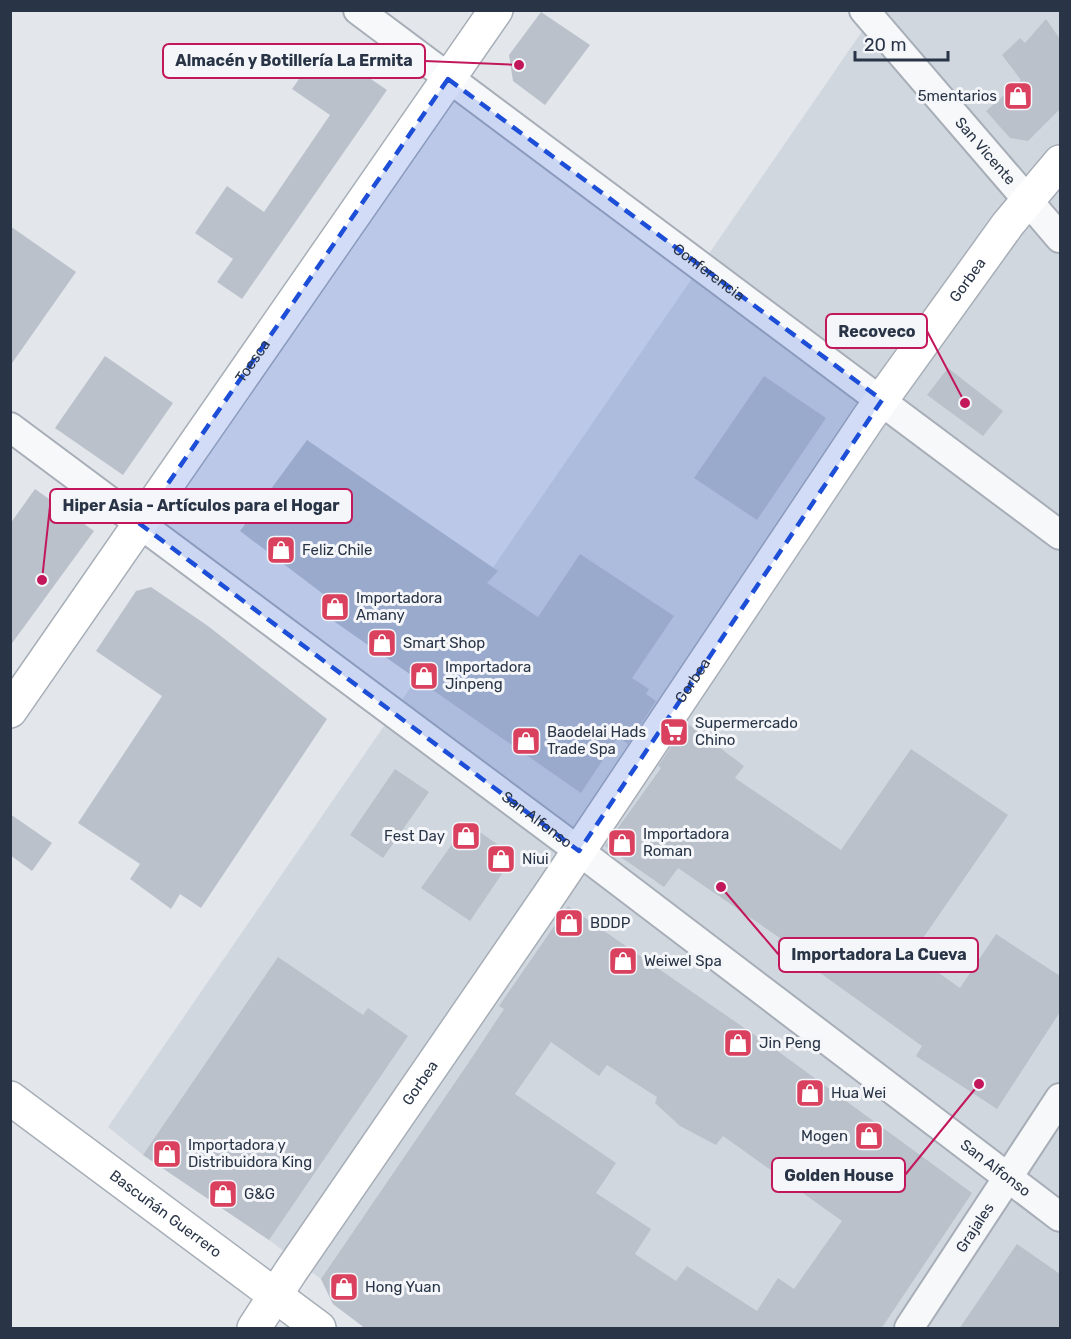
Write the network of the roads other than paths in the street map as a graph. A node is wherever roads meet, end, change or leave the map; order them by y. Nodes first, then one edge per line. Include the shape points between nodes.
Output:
1 (358, 10) edge
2 (496, 10) edge
3 (864, 10) edge
4 (448, 79) junction
5 (1060, 162) edge
6 (1028, 200) junction
7 (1060, 237) edge
8 (882, 400) junction
9 (10, 427) edge
10 (140, 524) junction
11 (1060, 535) edge
12 (10, 711) edge
13 (579, 851) junction
14 (10, 1098) edge
15 (1060, 1098) edge
16 (1007, 1178) junction
17 (1060, 1217) edge
18 (276, 1296) junction
19 (254, 1329) edge
20 (319, 1329) edge
21 (909, 1329) edge

1 - 4 street, Conferencia
2 - 4 street, Toesca
3 - 6 street, San Vicente
4 - 8 street, Conferencia
4 - 10 street, Toesca
5 - 6 street, Gorbea
6 - 7 street, San Vicente
6 - 8 street, Gorbea
8 - 11 street, Conferencia
8 - 13 street, Gorbea
9 - 10 street, San Alfonso
10 - 12 street, Toesca
10 - 13 street, San Alfonso
13 - 16 street, San Alfonso
13 - 18 street, Gorbea
14 - 18 street, Bascuñán Guerrero
15 - 16 street, Grajales
16 - 17 street, San Alfonso
16 - 21 street, Grajales
18 - 19 street, Gorbea
18 - 20 street, Bascuñán Guerrero

